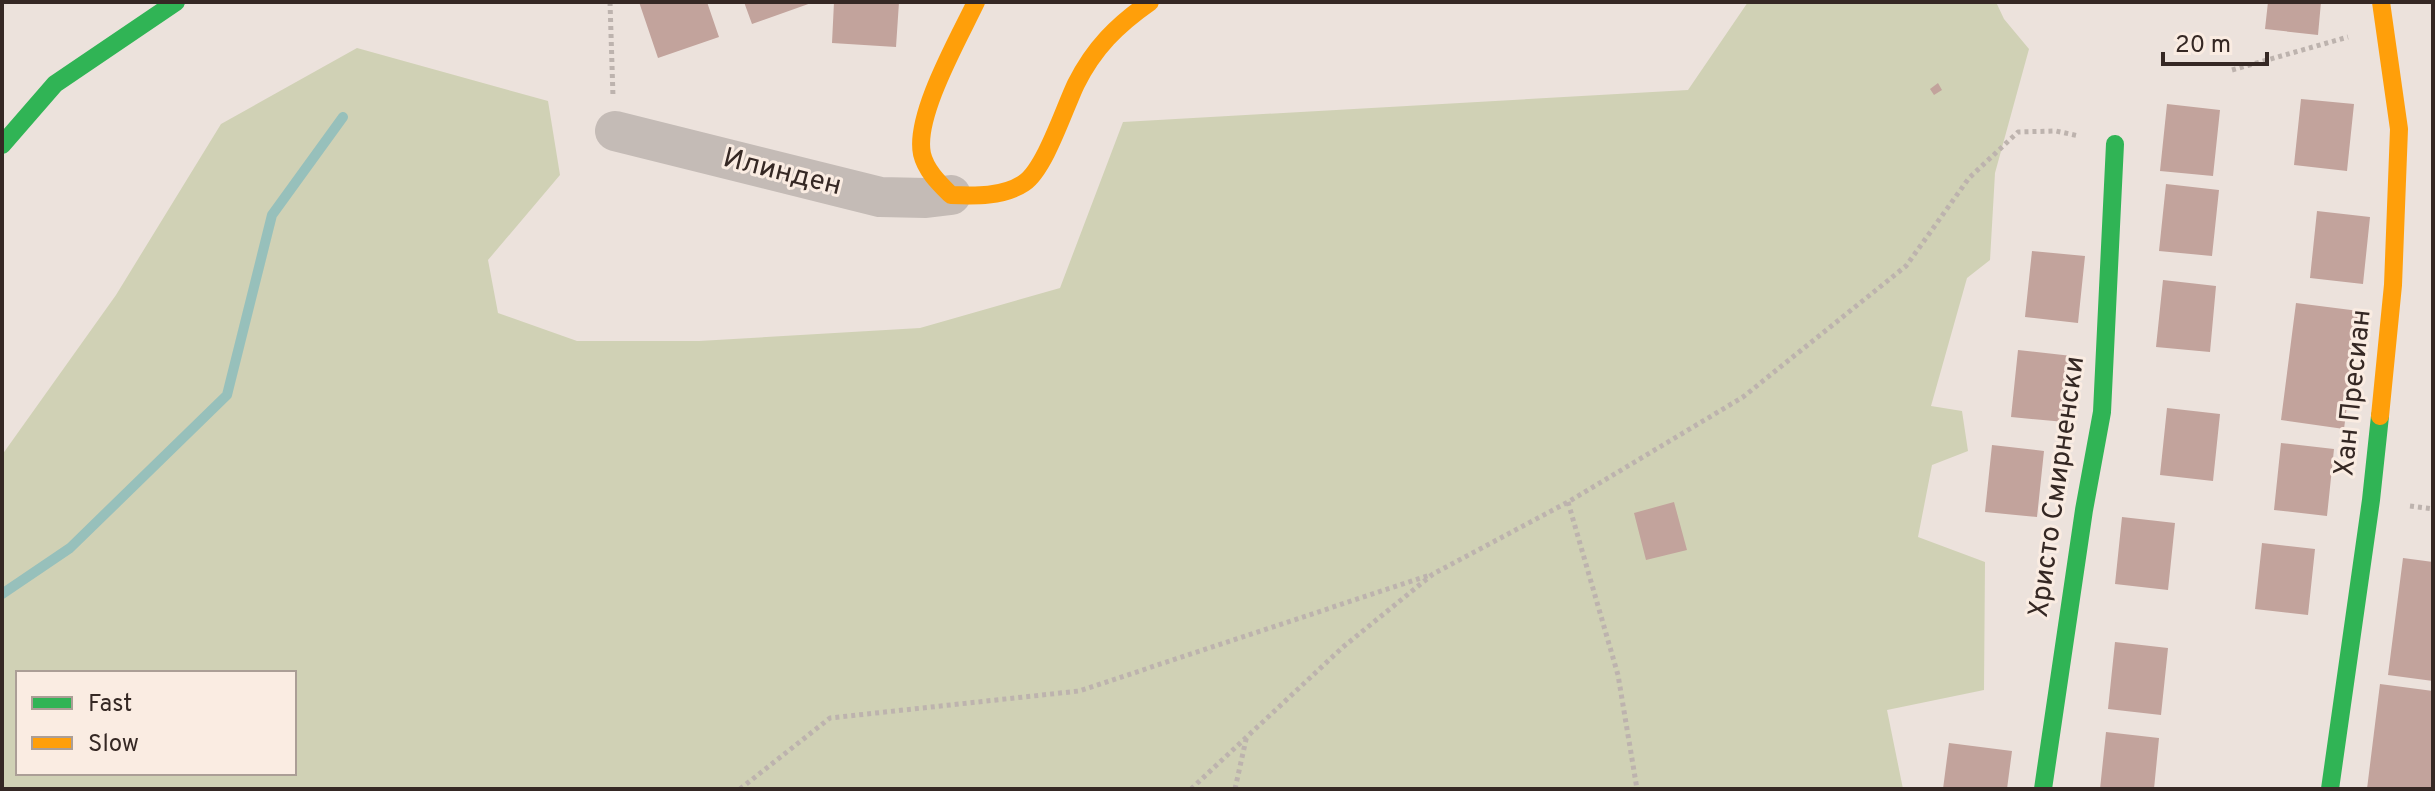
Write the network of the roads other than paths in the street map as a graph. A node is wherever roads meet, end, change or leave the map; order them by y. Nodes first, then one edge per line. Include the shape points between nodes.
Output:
1 (176, 2) edge
2 (976, 2) edge
3 (1150, 2) edge
4 (2381, 2) edge
5 (615, 131) road end
6 (2115, 144) road end
7 (2, 145) edge
8 (951, 195) junction
9 (2043, 789) edge
10 (2330, 789) edge

1 - 7 street via 55,84
2 - 8 street via 920,136 932,175
3 - 8 street via 1103,40 1025,182 1003,192
4 - 10 street, Хан Пресиан via 2399,129 2393,285 2371,500
5 - 8 street, Илинден via 880,197
6 - 9 street, Христо Смирненски via 2102,412

